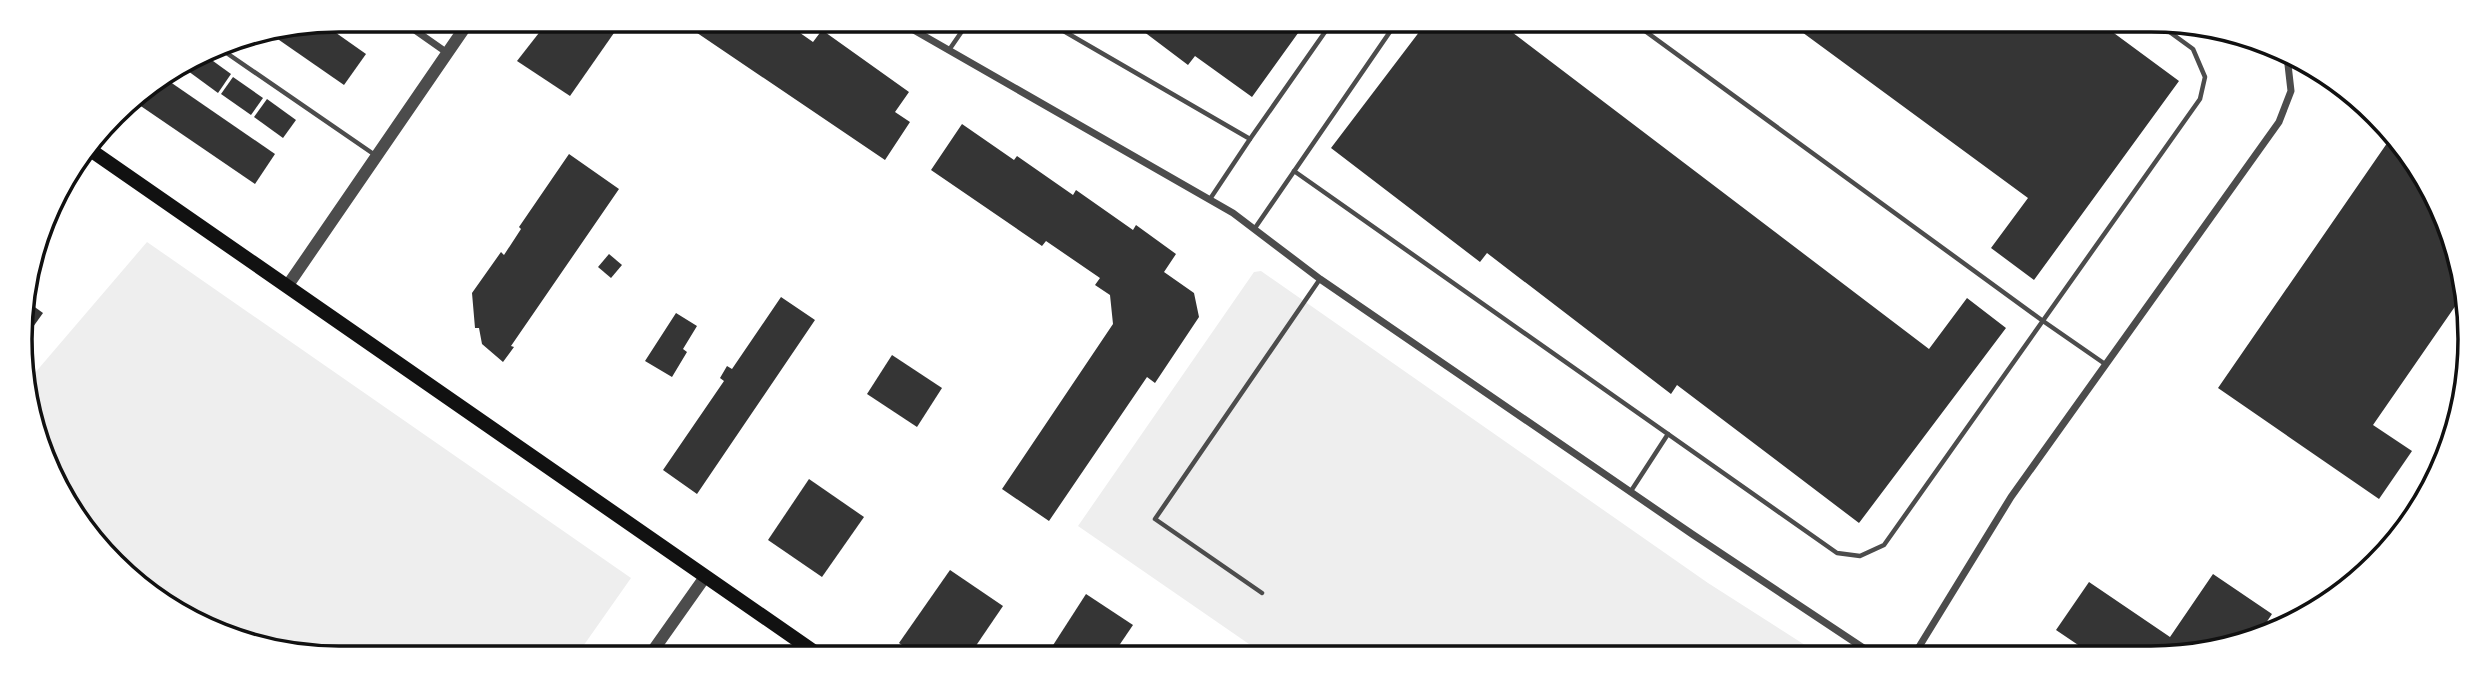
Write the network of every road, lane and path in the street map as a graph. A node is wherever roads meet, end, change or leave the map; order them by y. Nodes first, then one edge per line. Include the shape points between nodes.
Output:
1 (418, 32) edge
2 (461, 32) edge
3 (917, 32) edge
4 (961, 32) edge
5 (1065, 32) edge
6 (1325, 32) edge
7 (1390, 32) edge
8 (1646, 32) edge
9 (2170, 32) edge
10 (949, 50) junction
11 (446, 52) junction
12 (227, 53) edge
13 (2288, 64) edge
14 (1250, 139) junction
15 (94, 153) edge
16 (376, 156) junction
17 (1294, 171) junction
18 (1210, 199) junction
19 (1255, 228) junction
20 (1320, 279) junction
21 (288, 285) junction
22 (2043, 321) junction
23 (2105, 364) junction
24 (1668, 434) junction
25 (1630, 491) junction
26 (705, 577) junction
27 (1262, 593) dead end
28 (656, 646) edge
29 (806, 646) edge
30 (1862, 646) edge
31 (1919, 646) edge

1 - 11 street
2 - 11 street
3 - 10 street
4 - 10 lane
5 - 14 lane
6 - 14 lane
7 - 17 lane
8 - 22 lane
9 - 22 lane via 2193,49 2205,77 2200,99
10 - 18 street
11 - 16 street
12 - 16 lane
13 - 23 street via 2291,91 2278,122
14 - 18 lane
15 - 21 main road
16 - 21 street
17 - 19 lane
17 - 24 lane
18 - 19 street
19 - 20 street
20 - 25 street
20 - 27 lane via 1155,519
21 - 26 main road
22 - 23 lane
22 - 24 lane via 1884,545 1860,556 1837,553
23 - 31 street via 2011,498
24 - 25 lane
25 - 30 street
26 - 28 street
26 - 29 main road

